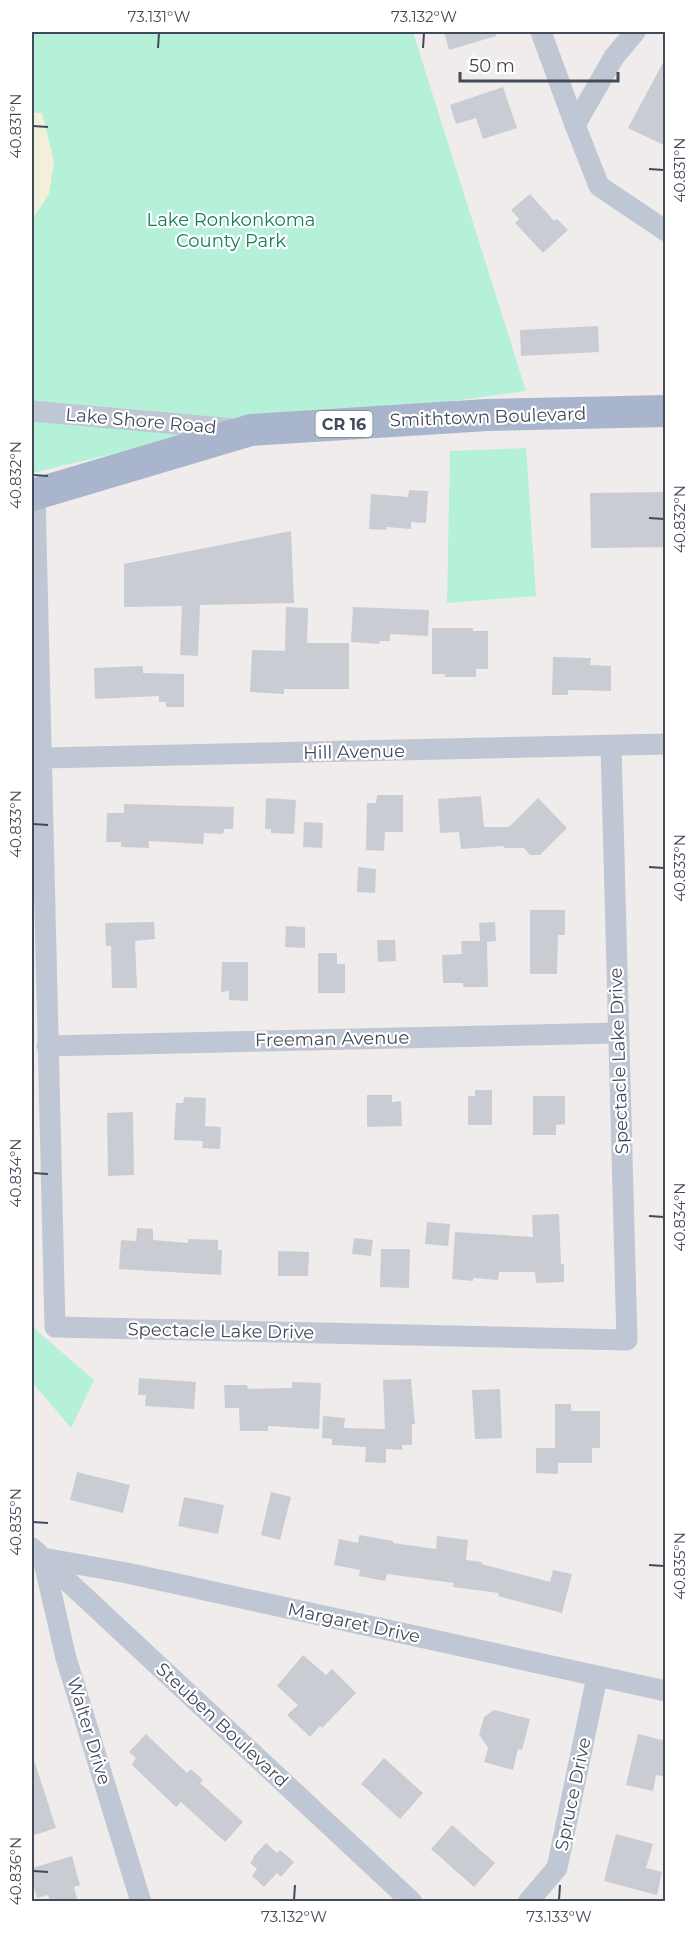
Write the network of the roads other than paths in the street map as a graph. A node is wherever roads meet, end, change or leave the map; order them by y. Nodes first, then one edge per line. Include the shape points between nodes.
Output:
1 (541, 32) edge
2 (635, 32) edge
3 (575, 125) junction
4 (666, 231) edge
5 (32, 411) edge
6 (666, 411) edge
7 (251, 430) junction
8 (33, 495) edge
9 (666, 744) edge
10 (611, 746) junction
11 (43, 758) junction
12 (618, 1033) junction
13 (47, 1046) junction
14 (37, 1553) edge
15 (597, 1677) junction
16 (666, 1691) edge
17 (141, 1902) edge
18 (412, 1902) edge
19 (528, 1902) edge

1 - 3 street
2 - 3 street via 614,57
3 - 4 street via 599,186
5 - 7 street, Lake Shore Road
6 - 7 main road, Smithtown Boulevard / CR 16 via 487,415
7 - 8 main road, Smithtown Boulevard / CR 16
8 - 11 street, Spectacle Lake Drive
9 - 10 street, Hill Avenue
10 - 11 street, Hill Avenue
10 - 12 street, Spectacle Lake Drive
11 - 13 street, Spectacle Lake Drive
12 - 13 street, Freeman Avenue
12 - 13 street, Spectacle Lake Drive via 627,1340 55,1327
14 - 15 street, Margaret Drive
14 - 17 street, Walter Drive
14 - 18 street, Steuben Boulevard
15 - 16 street, Margaret Drive
15 - 19 street, Spruce Drive via 557,1868

